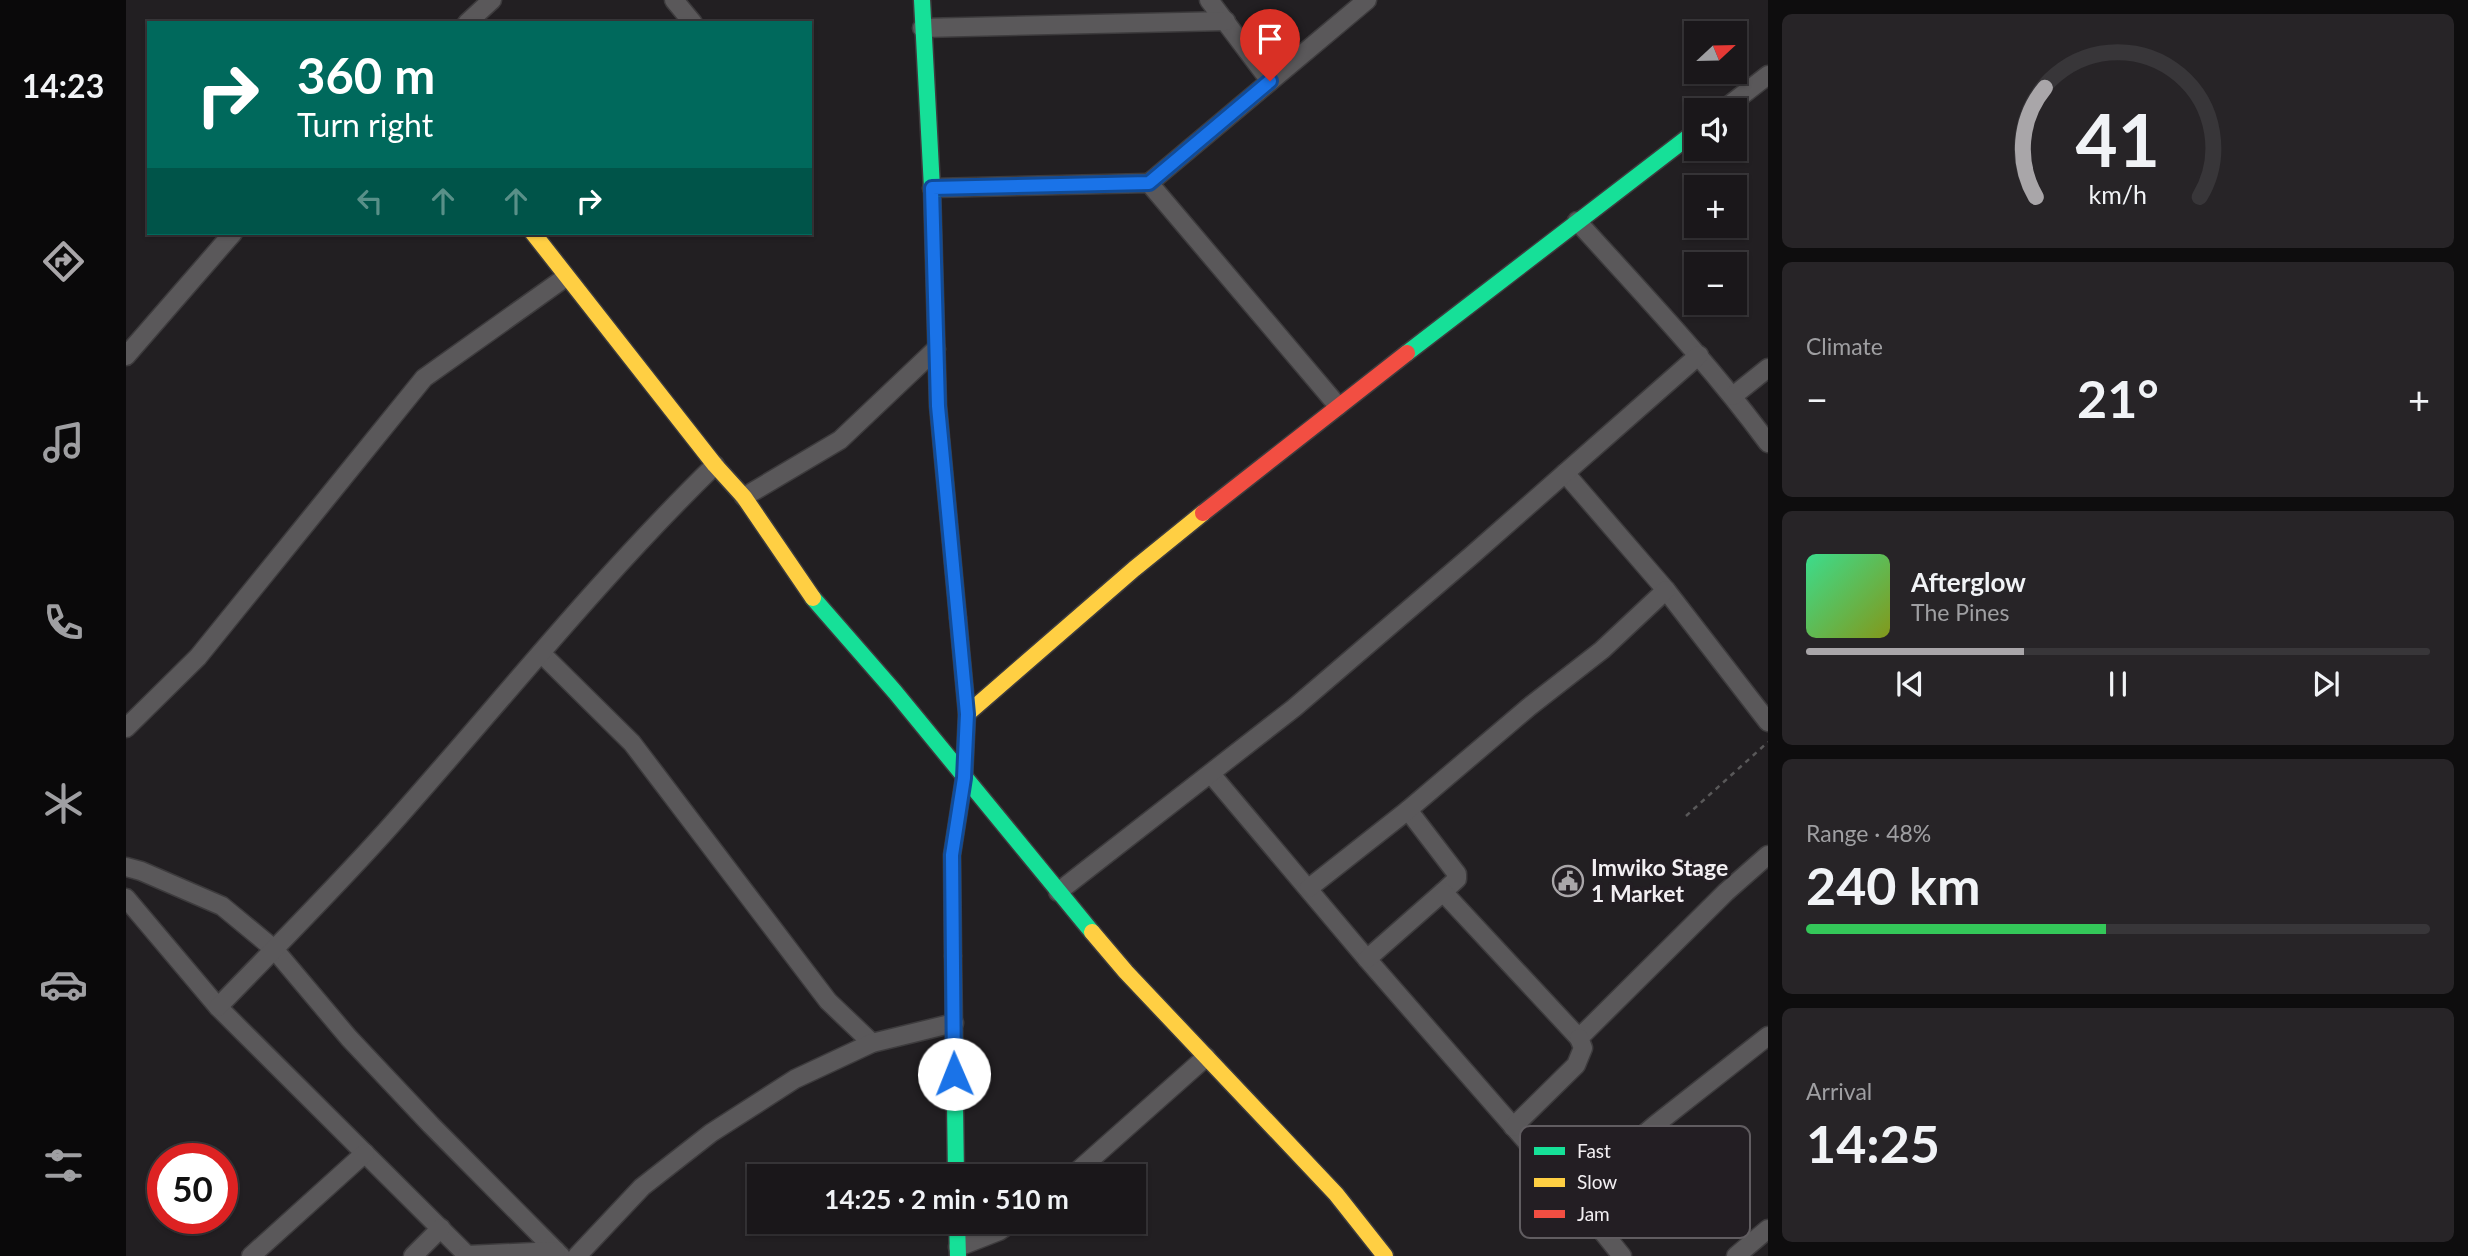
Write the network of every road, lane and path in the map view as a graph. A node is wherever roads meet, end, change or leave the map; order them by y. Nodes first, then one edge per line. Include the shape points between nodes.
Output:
1 (492, 0) edge
2 (674, 0) edge
3 (922, 0) edge
4 (1209, 0) edge
5 (1367, 0) edge
6 (469, 21) edge
7 (691, 21) edge
8 (1226, 21) junction
9 (922, 28) junction
10 (1768, 75) edge
11 (1270, 81) junction
12 (1738, 98) edge
13 (1684, 140) edge
14 (1149, 183) junction
15 (932, 188) junction
16 (1577, 221) junction
17 (231, 235) edge
18 (534, 235) edge
19 (566, 277) junction
20 (936, 349) junction
21 (1699, 355) junction
22 (126, 356) edge
23 (1768, 368) edge
24 (1733, 396) junction
25 (1338, 407) junction
26 (1768, 443) edge
27 (715, 465) junction
28 (1565, 473) junction
29 (744, 497) junction
30 (1665, 590) junction
31 (541, 653) junction
32 (967, 714) junction
33 (1768, 722) edge
34 (126, 728) edge
35 (1768, 742) edge
36 (1211, 774) junction
37 (964, 778) junction
38 (1408, 810) junction
39 (1686, 816) dead end
40 (1768, 855) edge
41 (126, 867) edge
42 (1309, 888) junction
43 (1058, 892) junction
44 (1443, 892) junction
45 (126, 898) edge
46 (274, 949) junction
47 (1367, 959) junction
48 (218, 1007) junction
49 (954, 1023) junction
50 (1768, 1036) edge
51 (1578, 1038) junction
52 (872, 1043) junction
53 (1206, 1057) junction
54 (1654, 1126) edge
55 (1513, 1127) junction
56 (1520, 1135) edge
57 (365, 1153) junction
58 (956, 1164) edge
59 (1086, 1164) edge
60 (441, 1227) junction
61 (1768, 1229) edge
62 (993, 1234) edge
63 (1608, 1238) edge
64 (958, 1251) edge
65 (558, 1253) edge
66 (251, 1256) edge
67 (413, 1256) edge
68 (467, 1256) edge
69 (577, 1256) edge
70 (1385, 1256) edge
71 (1622, 1256) edge
72 (1736, 1256) edge

1 - 6 street
2 - 7 street
3 - 9 street
4 - 8 street
5 - 11 street
8 - 9 street
8 - 11 street
9 - 15 street
10 - 12 street
11 - 14 street
13 - 16 street
14 - 15 street
14 - 25 street
15 - 20 street
16 - 21 street
16 - 25 street
17 - 22 street
18 - 19 street
19 - 27 street
19 - 34 street via 424,377 198,657
20 - 29 street via 840,440
20 - 32 street
21 - 24 street
21 - 28 street
23 - 24 street
24 - 26 street
25 - 32 street via 1134,569
27 - 29 street
27 - 31 street
28 - 30 street
28 - 36 street
29 - 37 street via 806,590
30 - 33 street
30 - 38 street via 1602,650
31 - 46 street via 386,831
31 - 52 street via 632,743 828,1002
32 - 37 street
35 - 39 path
36 - 42 street
36 - 43 street
37 - 43 street
37 - 49 street via 952,855
38 - 42 street
38 - 44 street via 1457,874
40 - 51 street
41 - 46 street via 222,906
42 - 47 street
43 - 53 street
44 - 47 street
44 - 51 street
45 - 48 street
46 - 48 street
46 - 65 street via 349,1038
47 - 55 street
48 - 57 street
49 - 52 street
49 - 58 street
50 - 54 street
51 - 55 street via 1583,1048 1576,1065
52 - 69 street via 795,1079 711,1133 642,1187
53 - 59 street
53 - 70 street via 1336,1194
55 - 56 street
57 - 60 street
57 - 66 street
60 - 67 street
60 - 68 street
61 - 72 street
62 - 64 street
63 - 71 street
65 - 68 street

